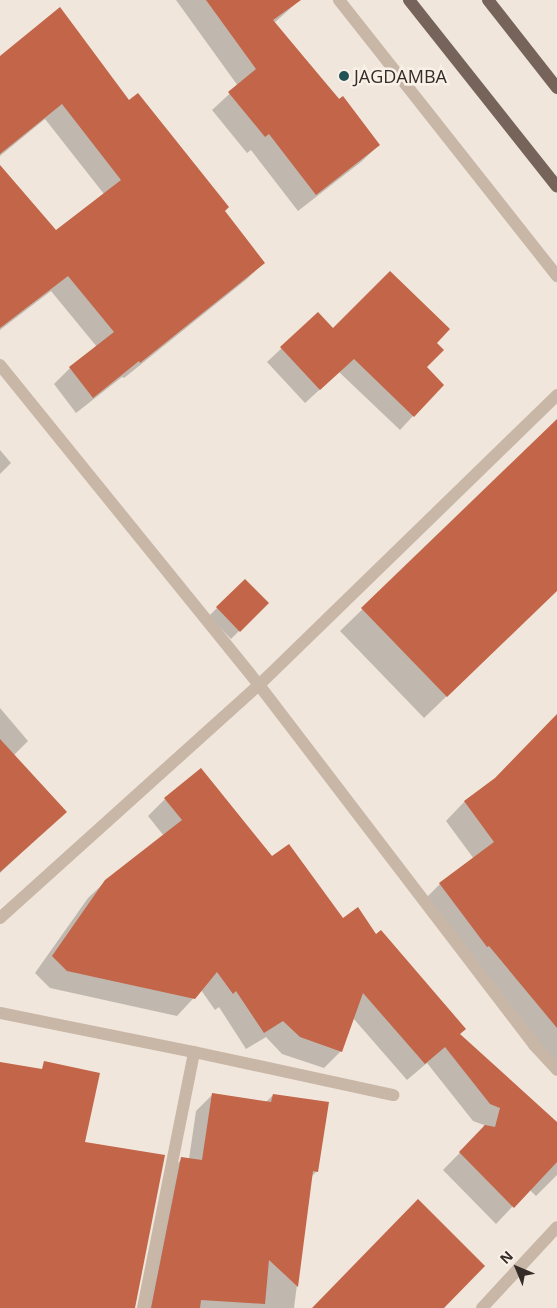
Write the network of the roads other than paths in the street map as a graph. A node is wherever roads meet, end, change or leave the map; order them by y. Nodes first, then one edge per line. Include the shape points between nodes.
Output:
1 (339, 0) edge
2 (409, 0) edge
3 (488, 0) edge
4 (557, 88) edge
5 (557, 187) edge
6 (557, 276) edge
7 (0, 365) edge
8 (557, 395) edge
9 (260, 685) junction
10 (0, 918) edge
11 (0, 1013) edge
12 (194, 1052) junction
13 (557, 1070) edge
14 (393, 1095) dead end
15 (557, 1227) edge
16 (143, 1308) edge
17 (482, 1308) edge

1 - 6 street
2 - 5 main road
3 - 4 main road
7 - 9 street
8 - 9 street
9 - 10 street
9 - 13 street via 528,1037
11 - 12 street
12 - 14 street
12 - 16 street
15 - 17 street

